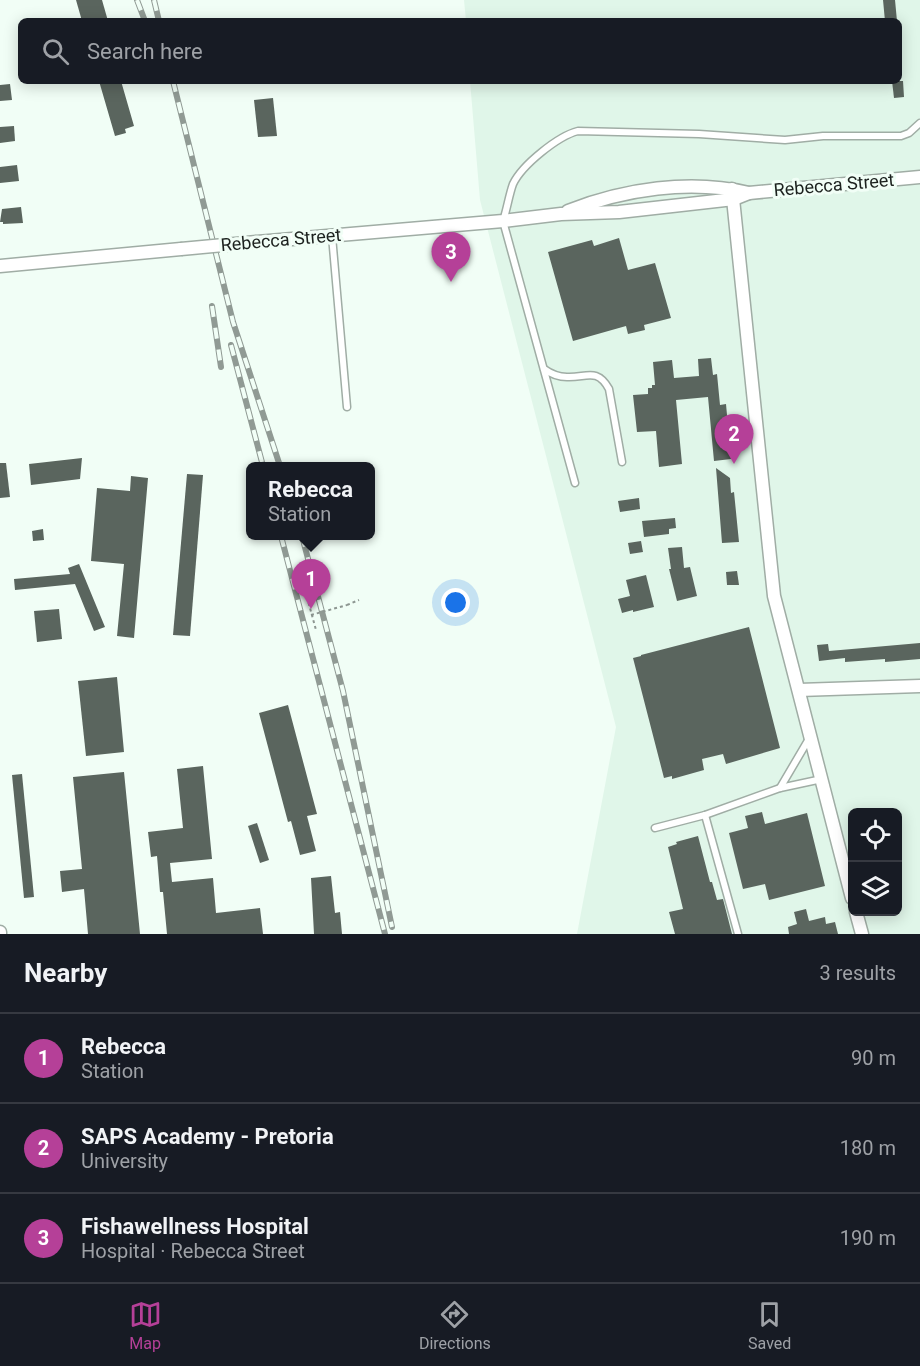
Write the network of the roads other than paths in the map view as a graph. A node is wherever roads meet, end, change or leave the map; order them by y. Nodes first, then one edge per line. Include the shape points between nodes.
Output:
1 (920, 123) edge
2 (920, 177) edge
3 (733, 194) junction
4 (561, 214) junction
5 (503, 221) junction
6 (332, 235) junction
7 (0, 266) edge
8 (544, 369) junction
9 (347, 407) dead end
10 (622, 462) dead end
11 (575, 483) dead end
12 (920, 686) edge
13 (799, 690) junction
14 (811, 736) junction
15 (822, 779) junction
16 (780, 788) junction
17 (705, 815) junction
18 (654, 828) dead end
19 (848, 882) edge
20 (857, 916) edge
21 (738, 934) edge
22 (862, 934) edge

1 - 5 lane via 901,136 785,140 578,131 557,140 524,169 514,183
2 - 3 street, Rebecca Street
3 - 4 street, Rebecca Street via 619,212
3 - 4 street, Rebecca Street via 684,187 643,191 597,200
3 - 13 street via 773,589
4 - 5 street, Rebecca Street
5 - 6 street, Rebecca Street
5 - 8 lane
6 - 7 street, Rebecca Street, bridge
6 - 9 lane
8 - 10 lane via 565,377 593,375 607,384
8 - 11 lane
12 - 13 street
13 - 14 street
14 - 15 street
14 - 16 lane
15 - 16 lane
15 - 19 street
16 - 17 lane
17 - 18 lane
17 - 21 lane
20 - 22 street

